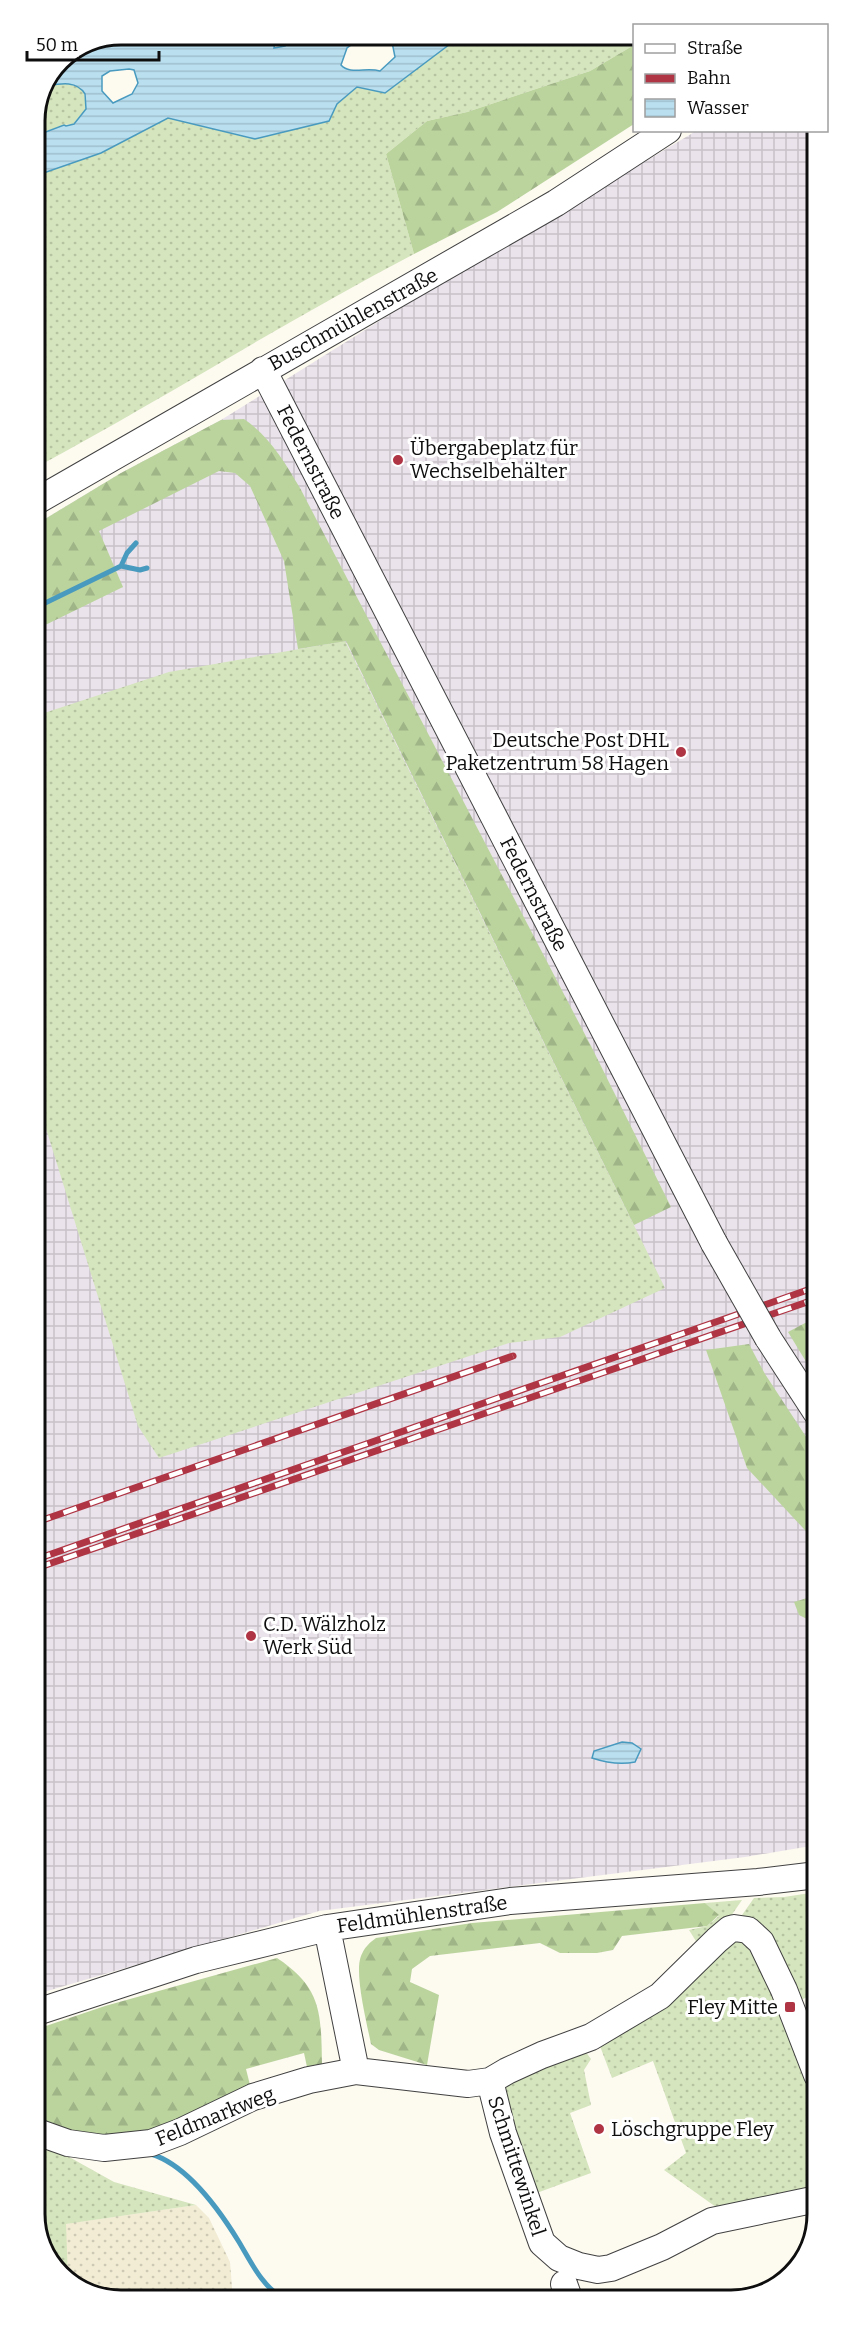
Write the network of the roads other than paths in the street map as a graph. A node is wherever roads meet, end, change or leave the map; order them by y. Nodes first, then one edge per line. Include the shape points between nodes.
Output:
1 (665, 132) edge
2 (263, 370) junction
3 (45, 496) edge
4 (807, 1398) edge
5 (807, 1876) edge
6 (327, 1928) junction
7 (45, 2009) edge
8 (807, 2049) edge
9 (356, 2071) junction
10 (490, 2081) junction
11 (45, 2135) edge
12 (807, 2201) edge

1 - 2 street, Buschmühlenstraße via 556,203
2 - 3 street, Buschmühlenstraße
2 - 4 street, Federnstraße, bridge via 714,1243
5 - 6 street, Feldmühlenstraße via 510,1901
6 - 7 street, Feldmühlenstraße via 196,1960
6 - 9 street
8 - 10 street, Feldmarkweg via 761,1942 748,1930 734,1928 660,1996 591,2037 542,2055
9 - 10 street, Feldmarkweg via 468,2084
9 - 11 street, Feldmarkweg via 254,2097 151,2143 104,2148
10 - 12 street, Schmittewinkel via 503,2133 542,2243 559,2258 579,2266 611,2268 712,2221

